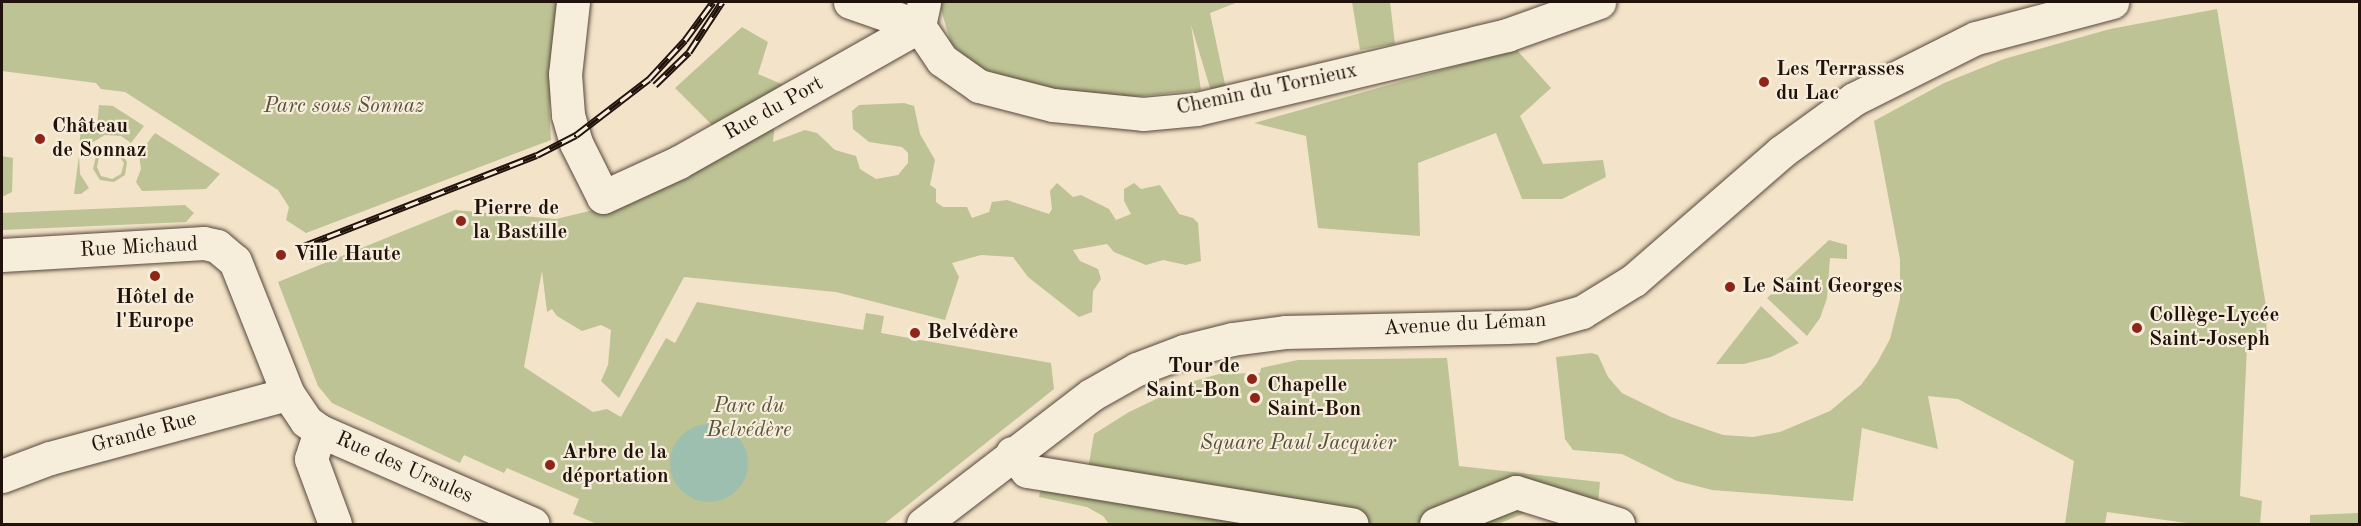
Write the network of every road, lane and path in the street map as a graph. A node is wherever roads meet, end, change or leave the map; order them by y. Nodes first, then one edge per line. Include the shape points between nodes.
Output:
1 (573, 2) edge
2 (850, 2) edge
3 (1599, 2) edge
4 (2112, 2) edge
5 (922, 14) edge
6 (2, 255) edge
7 (288, 394) junction
8 (320, 431) junction
9 (1012, 453) junction
10 (2, 476) edge
11 (519, 518) edge
12 (1343, 522) edge
13 (335, 525) edge
14 (473, 525) edge
15 (923, 525) edge
16 (1436, 525) edge
17 (1618, 525) edge

1 - 5 street, Rue du Port via 565,74 568,115 576,143 603,197 679,162
2 - 5 street
3 - 5 street, Chemin du Tornieux via 1507,35 1197,109 1143,114 1063,107 979,87 942,60
4 - 9 street, Avenue du Léman via 1976,38 1854,99 1781,152 1634,280 1582,312 1532,326 1285,332 1208,345 1160,360 1114,381
6 - 7 street, Rue Michaud via 204,243 217,246 235,261 246,282
7 - 8 street, Rue des Ursules via 301,415
7 - 10 street, Grande Rue via 50,458
8 - 11 street, Rue des Ursules
8 - 13 street via 311,459
9 - 12 street via 1027,471
9 - 15 street, Avenue du Léman
11 - 14 street
16 - 17 street via 1516,492

